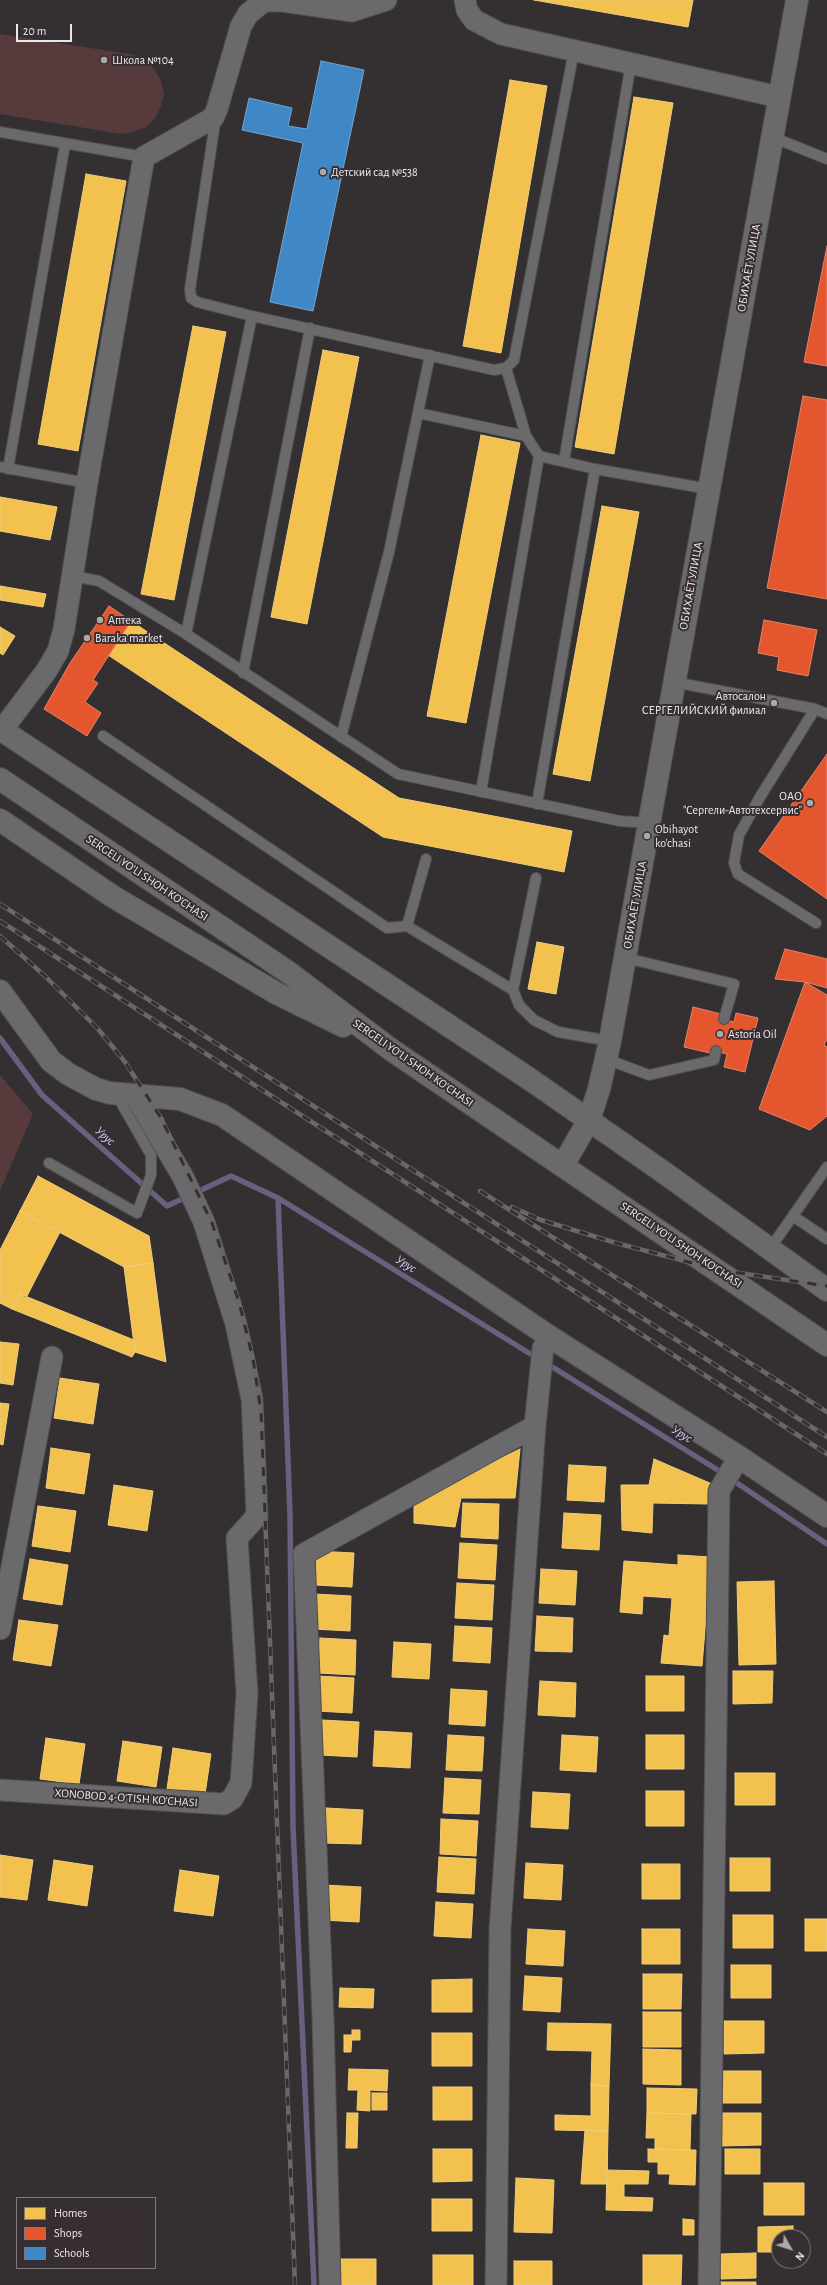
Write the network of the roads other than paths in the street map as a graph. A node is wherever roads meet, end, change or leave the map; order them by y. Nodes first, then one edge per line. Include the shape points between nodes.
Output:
1 (386, 0) edge
2 (465, 0) edge
3 (797, 0) edge
4 (574, 51) junction
5 (631, 63) junction
6 (779, 97) junction
7 (217, 109) junction
8 (0, 132) edge
9 (772, 136) junction
10 (64, 144) junction
11 (144, 157) junction
12 (827, 159) edge
13 (252, 316) junction
14 (310, 328) junction
15 (430, 355) junction
16 (506, 368) junction
17 (418, 414) junction
18 (526, 436) junction
19 (539, 456) junction
20 (564, 461) junction
21 (4, 468) edge
22 (595, 469) junction
23 (87, 483) junction
24 (709, 489) junction
25 (72, 576) junction
26 (186, 634) junction
27 (244, 673) junction
28 (674, 682) junction
29 (815, 709) junction
30 (827, 714) edge
31 (1, 730) edge
32 (103, 736) dead end
33 (341, 737) junction
34 (0, 779) edge
35 (481, 792) junction
36 (537, 804) junction
37 (0, 820) edge
38 (649, 824) junction
39 (426, 859) dead end
40 (536, 878) dead end
41 (816, 923) dead end
42 (407, 926) junction
43 (626, 958) junction
44 (514, 990) junction
45 (0, 991) edge
46 (724, 1019) dead end
47 (608, 1050) junction
48 (393, 1051) junction
49 (716, 1051) dead end
50 (126, 1096) junction
51 (590, 1120) junction
52 (49, 1163) dead end
53 (563, 1165) junction
54 (827, 1167) edge
55 (793, 1216) junction
56 (827, 1239) edge
57 (769, 1250) junction
58 (827, 1290) edge
59 (827, 1345) edge
60 (544, 1353) junction
61 (52, 1357) dead end
62 (535, 1426) junction
63 (739, 1457) junction
64 (827, 1516) edge
65 (0, 1629) edge
66 (0, 1790) edge
67 (330, 2285) edge
68 (496, 2285) edge
69 (709, 2285) edge

1 - 7 street via 352,11 282,1 266,1 259,4 248,14 242,26
2 - 4 street via 467,10 474,20 491,31
3 - 6 street, ОБИХАЁТ УЛИЦА
4 - 5 street
4 - 16 lane via 514,360
5 - 6 street
5 - 20 lane
6 - 9 street, ОБИХАЁТ УЛИЦА
7 - 11 street via 213,118 204,125
7 - 13 lane via 190,289 191,298 197,302
8 - 10 lane
9 - 12 lane
9 - 24 street, ОБИХАЁТ УЛИЦА
10 - 11 lane
10 - 21 lane
11 - 23 street
13 - 14 lane
13 - 26 lane
14 - 15 lane
14 - 27 lane
15 - 16 lane via 494,370
15 - 17 lane
16 - 18 lane
17 - 18 lane
17 - 33 lane via 389,552
18 - 19 lane
19 - 20 lane
19 - 35 lane
20 - 22 lane
21 - 23 lane
22 - 24 lane
22 - 36 lane
23 - 25 street
24 - 28 street, ОБИХАЁТ УЛИЦА
25 - 26 lane via 99,581
25 - 31 street via 58,651 47,670
26 - 27 lane
27 - 33 lane
28 - 29 lane
28 - 38 street, ОБИХАЁТ УЛИЦА
29 - 30 lane
29 - 41 lane via 760,797 739,836 734,863 738,874
31 - 51 main road
32 - 42 lane via 388,928
33 - 35 lane via 398,774
34 - 48 main road, SERGELI YO‘LI SHOH KO‘CHASI via 288,972
35 - 36 lane
36 - 38 lane via 620,821
37 - 48 main road via 112,896 206,952 276,993
38 - 43 street, ОБИХАЁТ УЛИЦА
39 - 42 lane
40 - 44 lane
42 - 44 lane
43 - 46 lane via 734,984
43 - 47 street, ОБИХАЁТ УЛИЦА
44 - 47 lane via 519,1005 534,1020 558,1032
45 - 50 street via 28,1032 59,1068 96,1089
47 - 49 lane via 649,1075 714,1060
47 - 51 street, ОБИХАЁТ УЛИЦА
48 - 53 main road, SERGELI YO‘LI SHOH KO‘CHASI
50 - 52 lane via 151,1155 151,1175 136,1213
50 - 60 street via 180,1099 222,1115
50 - 66 street, XONOBOD 4-O'TISH KO'CHASI via 183,1177 204,1222 236,1324 252,1399 257,1516 237,1538 247,1694 241,1783 232,1799 224,1804
51 - 53 street, ОБИХАЁТ УЛИЦА
51 - 57 main road
53 - 59 main road, SERGELI YO‘LI SHOH KO‘CHASI
54 - 55 lane
55 - 56 lane
55 - 57 lane
57 - 58 main road
60 - 62 street
60 - 63 street
61 - 65 street
62 - 67 street via 304,1554 323,2018
62 - 68 street via 500,1929
63 - 64 street
63 - 69 street via 719,1491

